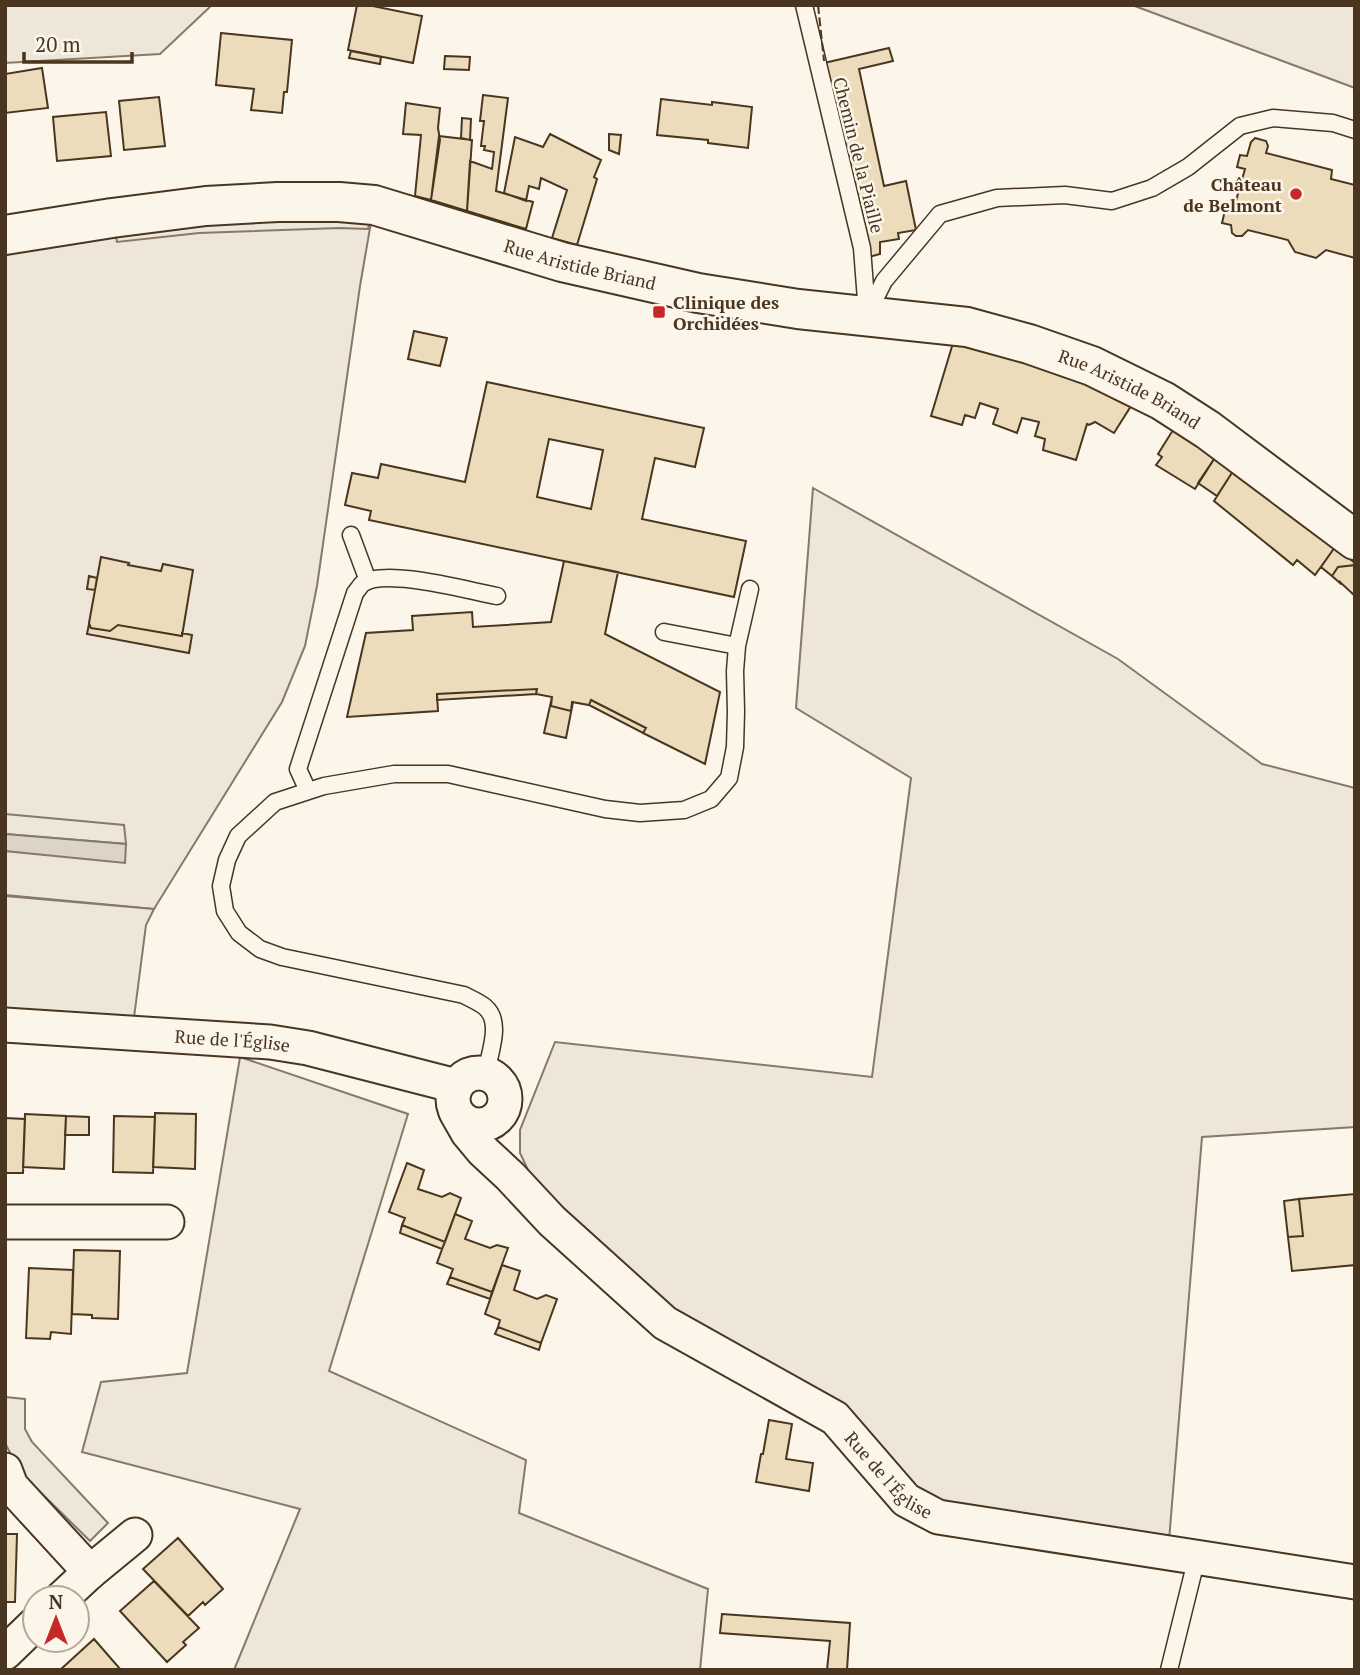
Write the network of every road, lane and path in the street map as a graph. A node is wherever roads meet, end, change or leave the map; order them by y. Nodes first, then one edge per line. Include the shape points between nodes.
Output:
1 (804, 5) edge
2 (1355, 130) edge
3 (5, 235) edge
4 (867, 315) junction
5 (351, 535) dead end
6 (1355, 540) edge
7 (368, 581) junction
8 (750, 589) dead end
9 (497, 596) dead end
10 (664, 632) dead end
11 (737, 646) junction
12 (308, 791) junction
13 (5, 1025) edge
14 (486, 1073) junction
15 (456, 1099) junction
16 (504, 1108) junction
17 (510, 1176) junction
18 (5, 1222) edge
19 (166, 1222) dead end
20 (7, 1481) edge
21 (135, 1535) dead end
22 (1197, 1557) junction
23 (90, 1572) junction
24 (1355, 1582) edge
25 (77, 1584) edge
26 (21, 1638) edge
27 (5, 1653) edge
28 (1169, 1670) edge

1 - 4 lane, Chemin de la Piaille via 862,248
2 - 4 lane via 1333,123 1273,118 1240,126 1188,167 1152,188 1112,201 1065,195 996,198 940,215 884,281
3 - 4 street, Rue Aristide Briand via 206,206 278,202 374,205 562,262 698,293
4 - 6 street, Rue Aristide Briand via 967,327 1092,366 1163,401 1208,430
5 - 7 lane
7 - 9 lane via 416,579
7 - 12 lane via 355,593 298,769
8 - 11 lane
10 - 11 lane
11 - 12 lane via 735,747 729,778 711,799 684,810 640,813 605,809 447,774 394,774
12 - 14 lane via 275,802 238,836 226,860 221,886 225,911 239,933 260,949 464,995 485,1007 494,1029
13 - 15 street, Rue de l'Église via 308,1048
14 - 15 street via 461,1079
14 - 16 street via 500,1083
15 - 16 street via 468,1123 477,1126 494,1121
15 - 17 street, Rue de l'Église via 468,1133
16 - 17 street via 503,1148
17 - 22 street, Rue de l'Église via 552,1221 665,1323 835,1418 906,1500 939,1517
18 - 19 street
20 - 23 street
21 - 23 street
22 - 24 street, Rue de l'Église
22 - 28 lane
23 - 25 street
26 - 27 street

